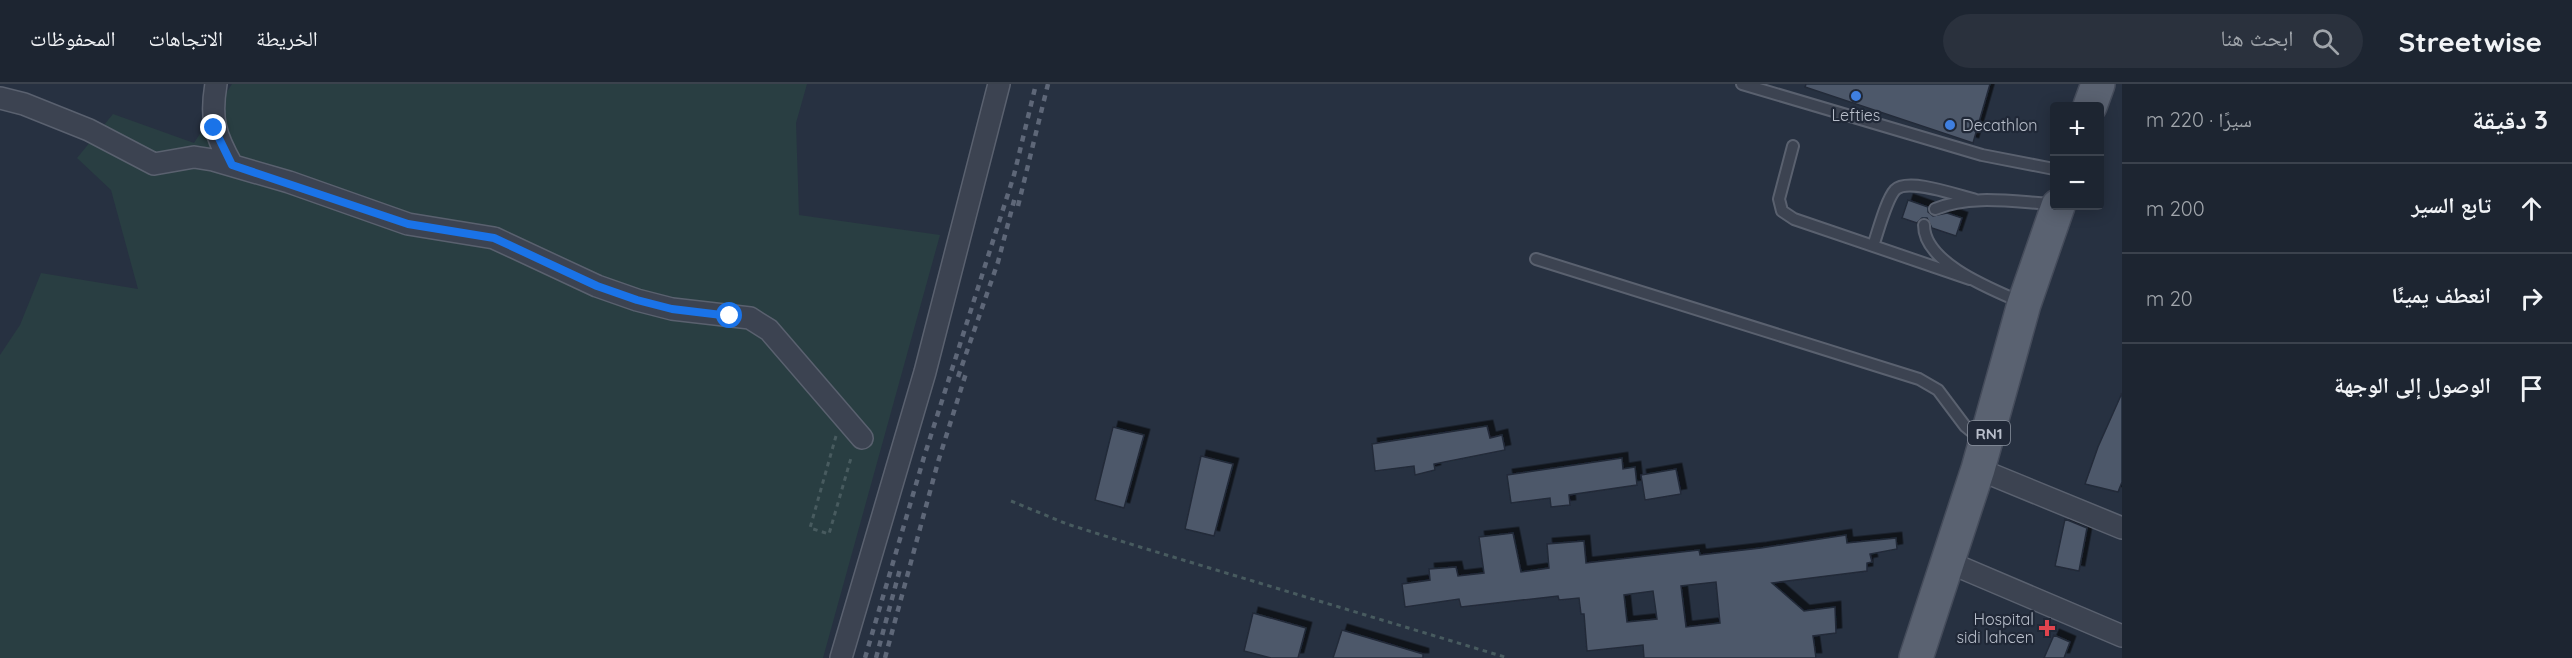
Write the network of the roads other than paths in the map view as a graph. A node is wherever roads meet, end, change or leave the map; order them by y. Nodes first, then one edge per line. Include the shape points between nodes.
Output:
1 (216, 84) edge
2 (999, 84) edge
3 (1742, 84) edge
4 (2098, 84) edge
5 (0, 98) edge
6 (2091, 102) edge
7 (1793, 146) dead end
8 (232, 165) junction
9 (2050, 168) edge
10 (1976, 200) junction
11 (2050, 205) edge
12 (1935, 209) dead end
13 (2054, 210) edge
14 (1924, 225) dead end
15 (1873, 246) junction
16 (1536, 260) dead end
17 (1970, 279) junction
18 (2024, 304) junction
19 (862, 438) dead end
20 (1983, 455) junction
21 (2122, 528) edge
22 (1948, 562) junction
23 (2122, 636) edge
24 (841, 658) edge
25 (1916, 658) edge

1 - 8 street via 214,128
2 - 24 street via 926,372
3 - 9 lane via 1982,155
4 - 6 main road
5 - 8 street via 89,130 154,164 194,157
7 - 15 lane via 1779,199 1782,211 1794,219
8 - 19 street via 408,224 494,238 597,286 637,300 672,309 750,318 769,330
10 - 11 lane
10 - 12 lane
10 - 15 lane via 1912,184 1900,186 1893,193
13 - 18 main road, RN1
14 - 17 lane via 1925,238 1932,249
15 - 17 lane
16 - 20 lane via 1919,379 1938,390 1972,433
17 - 18 lane
18 - 20 main road, RN1
20 - 21 street
20 - 22 main road, RN1
22 - 23 street
22 - 25 main road, RN1

